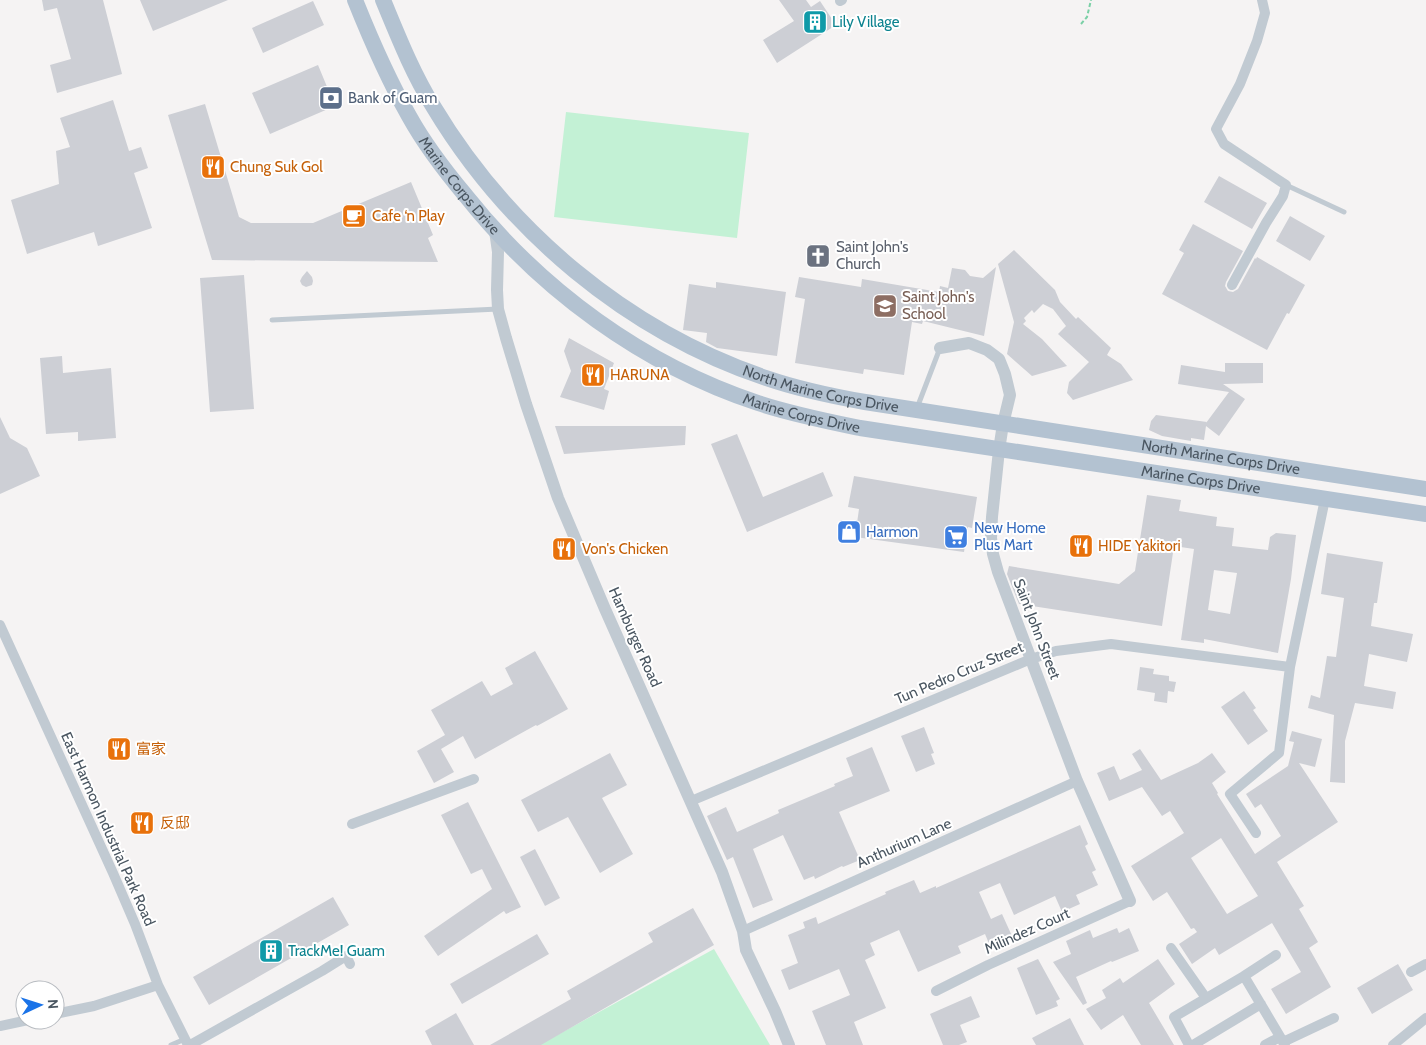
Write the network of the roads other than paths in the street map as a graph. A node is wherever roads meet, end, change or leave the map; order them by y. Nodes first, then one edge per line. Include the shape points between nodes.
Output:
1 (355, 0) edge
2 (383, 0) edge
3 (1262, 0) edge
4 (1286, 185) junction
5 (1344, 212) dead end
6 (495, 231) junction
7 (1232, 285) dead end
8 (498, 309) junction
9 (272, 320) dead end
10 (940, 348) joint
11 (916, 410) junction
12 (1002, 424) junction
13 (998, 450) junction
14 (1426, 489) edge
15 (1325, 499) junction
16 (1426, 514) edge
17 (0, 625) edge
18 (1030, 659) junction
19 (1290, 667) junction
20 (474, 779) dead end
21 (1077, 781) junction
22 (691, 801) junction
23 (352, 824) dead end
24 (1256, 833) dead end
25 (1130, 901) joint
26 (743, 931) junction
27 (1171, 948) dead end
28 (1276, 956) dead end
29 (350, 964) dead end
30 (1426, 964) edge
31 (1411, 972) dead end
32 (1244, 976) junction
33 (158, 985) junction
34 (936, 991) dead end
35 (1206, 998) junction
36 (1261, 1004) junction
37 (65, 1012) edge
38 (1334, 1018) dead end
39 (1426, 1018) edge
40 (15, 1023) edge
41 (0, 1026) edge
42 (1283, 1041) edge
43 (187, 1043) edge
44 (172, 1045) edge
45 (789, 1045) edge
46 (1189, 1045) edge
47 (1194, 1045) edge
48 (1265, 1045) edge
49 (1394, 1045) edge

1 - 6 main road, Marine Corps Drive via 410,118 449,176
2 - 11 main road, North Marine Corps Drive via 415,74 449,132 514,213 589,283 672,337 735,366 828,396
3 - 4 street via 1265,13 1257,41 1240,84 1216,129 1224,144
4 - 5 lane
4 - 7 street via 1284,196
6 - 8 street, Hamburger Road
6 - 13 main road, Marine Corps Drive via 573,304 659,359 708,383 758,403 823,421
8 - 9 lane
8 - 22 street, Hamburger Road via 558,498 604,610
10 - 11 lane
10 - 12 street, Saint John Street via 969,343 999,359 1010,395
11 - 12 main road, North Marine Corps Drive
12 - 13 street, Saint John Street
12 - 14 main road, North Marine Corps Drive
13 - 15 main road, Marine Corps Drive
13 - 18 street, Saint John Street via 992,517 993,554
15 - 16 main road, Marine Corps Drive
15 - 19 street
17 - 33 street, East Harmon Industrial Park Road via 113,873
18 - 19 street, Tun Pedro Cruz Street via 1056,650 1111,644
18 - 21 street, Saint John Street
18 - 22 street, Tun Pedro Cruz Street
19 - 24 street via 1279,753 1230,794
20 - 23 street
21 - 25 street, Saint John Street
21 - 26 street, Anthurium Lane
22 - 26 street, Hamburger Road
25 - 34 street, Milindez Court
26 - 45 street, Hamburger Road via 746,950
27 - 35 street
28 - 32 street
29 - 43 street via 346,956
30 - 31 street
32 - 35 street
32 - 36 street
33 - 37 street
33 - 43 street, East Harmon Industrial Park Road
35 - 46 street via 1174,1017
36 - 42 street
36 - 47 street
38 - 42 street
39 - 49 street
40 - 41 street
42 - 48 street
43 - 44 lane

